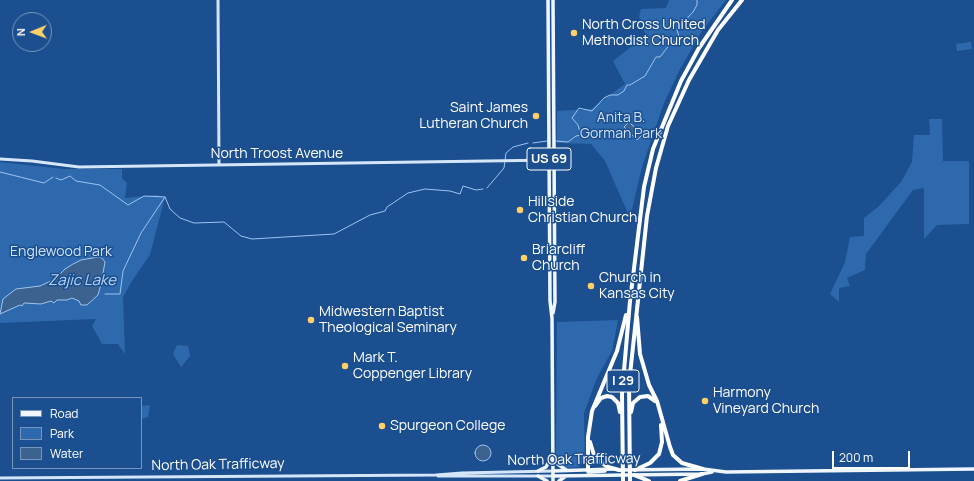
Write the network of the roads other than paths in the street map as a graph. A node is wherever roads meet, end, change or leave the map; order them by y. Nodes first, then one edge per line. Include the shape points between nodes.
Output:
1 (218, 0) edge
2 (548, 0) edge
3 (553, 0) edge
4 (732, 0) edge
5 (741, 1) edge
6 (548, 7) junction
7 (553, 12) junction
8 (0, 160) edge
9 (552, 161) junction
10 (219, 165) junction
11 (630, 301) junction
12 (637, 310) junction
13 (622, 425) junction
14 (629, 432) junction
15 (553, 456) junction
16 (974, 469) edge
17 (588, 470) junction
18 (608, 470) junction
19 (619, 470) junction
20 (635, 470) junction
21 (538, 471) junction
22 (553, 471) junction
23 (568, 471) junction
24 (703, 472) junction
25 (436, 475) junction
26 (634, 475) junction
27 (538, 476) junction
28 (553, 476) junction
29 (568, 476) junction
30 (0, 478) edge
31 (547, 481) edge
32 (553, 481) edge
33 (559, 481) edge
34 (623, 481) edge
35 (630, 481) edge
36 (649, 481) edge
37 (680, 481) edge

1 - 10 street
2 - 6 main road, US 69
3 - 7 main road, US 69
4 - 11 highway, I 29 via 680,81 653,149 644,187
5 - 12 highway, I 29 via 702,56 668,126 657,163 647,216
6 - 7 main road
6 - 9 main road, US 69
7 - 9 main road, US 69
8 - 10 street, North Troost Avenue via 79,167
9 - 10 street, North Troost Avenue
9 - 15 main road, US 69
11 - 13 highway, I 29
11 - 17 highway via 618,351 592,411 588,436
12 - 14 highway, I 29 via 629,384
12 - 24 highway via 640,354 673,455 690,467
13 - 19 highway via 617,401 606,396 602,398 595,407 590,432 591,448 599,461
13 - 34 highway, I 29
14 - 20 highway via 633,404 640,397 650,397 655,402 659,414 662,446 656,459
14 - 35 highway, I 29
15 - 21 main road via 546,467
15 - 22 main road, US 69
15 - 23 main road via 555,462
16 - 24 main road, North Oak Trafficway
17 - 18 main road, North Oak Trafficway
17 - 23 main road, North Oak Trafficway
18 - 19 main road, North Oak Trafficway
18 - 28 main road
19 - 20 main road, North Oak Trafficway
20 - 24 main road, North Oak Trafficway
21 - 22 street, North Oak Trafficway
21 - 25 street, North Oak Trafficway
22 - 23 main road, North Oak Trafficway
22 - 28 main road, US 69
24 - 26 main road, North Oak Trafficway
24 - 37 highway
25 - 27 street, North Oak Trafficway
25 - 30 street, North Oak Trafficway
26 - 29 main road, North Oak Trafficway
26 - 36 highway
27 - 28 street, North Oak Trafficway
27 - 31 main road
28 - 29 main road, North Oak Trafficway
28 - 32 main road, US 69
29 - 33 main road

